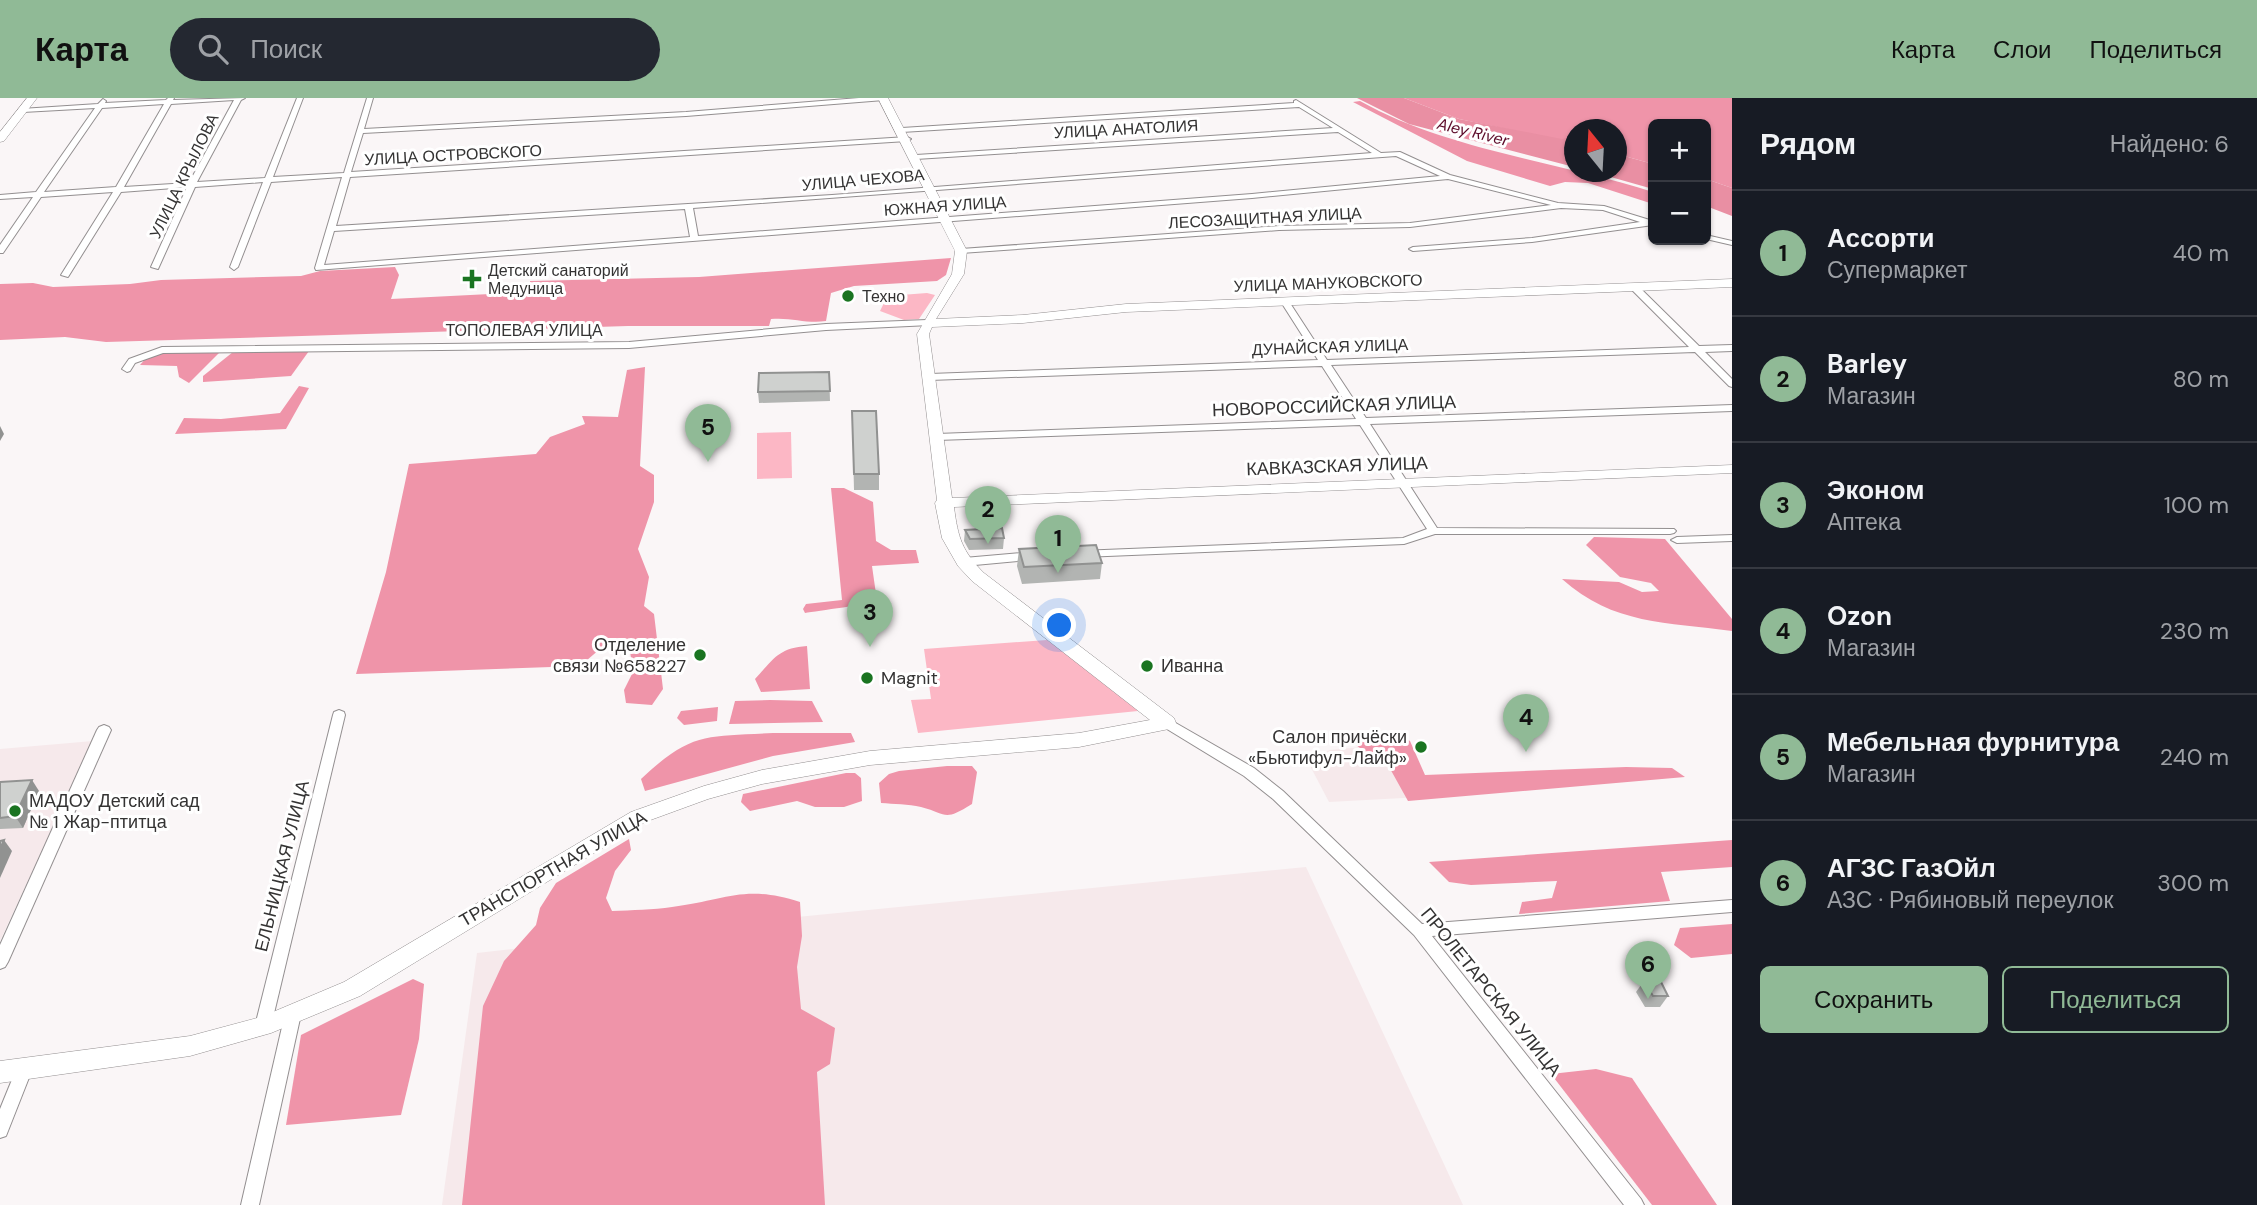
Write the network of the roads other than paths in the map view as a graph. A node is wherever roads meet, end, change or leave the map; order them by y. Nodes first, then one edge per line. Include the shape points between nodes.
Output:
1 (32, 98) edge
2 (105, 98) edge
3 (240, 98) edge
4 (300, 98) edge
5 (370, 98) edge
6 (884, 98) edge
7 (1289, 98) edge
8 (170, 100) edge
9 (1301, 105) junction
10 (100, 106) junction
11 (23, 110) junction
12 (1338, 130) junction
13 (363, 131) junction
14 (904, 134) junction
15 (0, 139) edge
16 (1378, 155) junction
17 (916, 157) junction
18 (346, 175) junction
19 (1448, 177) junction
20 (270, 180) junction
21 (192, 184) junction
22 (932, 188) junction
23 (119, 189) junction
24 (40, 194) junction
25 (0, 197) edge
26 (1569, 205) junction
27 (689, 206) junction
28 (947, 219) junction
29 (1648, 221) edge
30 (1648, 224) edge
31 (331, 229) junction
32 (1711, 237) edge
33 (694, 239) junction
34 (1732, 243) edge
35 (1413, 249) dead end
36 (0, 250) edge
37 (961, 251) junction
38 (155, 267) dead end
39 (234, 267) dead end
40 (65, 275) dead end
41 (1732, 283) edge
42 (1634, 287) junction
43 (1285, 302) junction
44 (927, 323) junction
45 (1732, 348) edge
46 (1697, 349) junction
47 (1326, 364) junction
48 (127, 369) dead end
49 (930, 377) junction
50 (1732, 384) edge
51 (1732, 408) edge
52 (1362, 423) junction
53 (937, 437) junction
54 (1732, 469) edge
55 (1402, 483) junction
56 (943, 503) junction
57 (1434, 531) junction
58 (1732, 538) edge
59 (1067, 554) edge
60 (1041, 555) edge
61 (964, 562) junction
62 (339, 715) dead end
63 (1167, 723) junction
64 (104, 730) dead end
65 (1732, 906) edge
66 (1419, 931) junction
67 (0, 962) edge
68 (293, 1014) junction
69 (263, 1026) junction
70 (24, 1070) junction
71 (0, 1072) edge
72 (0, 1130) edge
73 (250, 1205) edge
74 (1635, 1205) edge

1 - 11 street
2 - 10 street
3 - 8 street
3 - 21 street, УЛИЦА КРЫЛОВА
4 - 20 street
5 - 13 street
6 - 13 street
6 - 14 street
7 - 9 street
8 - 10 street
8 - 23 street
9 - 12 street
9 - 14 street, УЛИЦА ОСТРОВСКОГО
10 - 11 street
10 - 24 street
11 - 15 street
12 - 16 street
12 - 17 street, УЛИЦА АНАТОЛИЯ
13 - 18 street
14 - 17 street
14 - 18 street, УЛИЦА ОСТРОВСКОГО
16 - 19 street, УЛИЦА ЧЕХОВА via 1397,154
16 - 22 street, УЛИЦА ЧЕХОВА
17 - 22 street
18 - 20 street, УЛИЦА ОСТРОВСКОГО
18 - 31 street
19 - 26 street, ЮЖНАЯ УЛИЦА
19 - 28 street, ЮЖНАЯ УЛИЦА via 1252,197
20 - 21 street, УЛИЦА ОСТРОВСКОГО
20 - 39 street
21 - 23 street, УЛИЦА ОСТРОВСКОГО
21 - 38 street, УЛИЦА КРЫЛОВА
22 - 27 street, УЛИЦА ЧЕХОВА
22 - 28 street
23 - 24 street, УЛИЦА ОСТРОВСКОГО
23 - 40 street
24 - 25 street, УЛИЦА ОСТРОВСКОГО
24 - 36 street
26 - 29 street via 1604,208
26 - 37 street, ЛЕСОЗАЩИТНАЯ УЛИЦА via 1410,225 1279,228
27 - 31 street, УЛИЦА ЧЕХОВА
27 - 33 street
28 - 33 street, ЮЖНАЯ УЛИЦА
28 - 37 street
30 - 35 street via 1532,240
31 - 33 street, ЮЖНАЯ УЛИЦА via 319,268
32 - 34 street
37 - 44 street via 961,273
41 - 42 street, УЛИЦА МАНУКОВСКОГО
42 - 43 street, УЛИЦА МАНУКОВСКОГО
42 - 46 street
43 - 44 street, УЛИЦА МАНУКОВСКОГО
43 - 47 street
44 - 48 street, ТОПОЛЕВАЯ УЛИЦА via 629,345 162,350 132,361
44 - 49 street, ПРОЛЕТАРСКАЯ УЛИЦА via 923,334
45 - 46 street, ДУНАЙСКАЯ УЛИЦА
46 - 47 street, ДУНАЙСКАЯ УЛИЦА
46 - 50 street
47 - 49 street, ДУНАЙСКАЯ УЛИЦА
47 - 52 street
49 - 53 street, ПРОЛЕТАРСКАЯ УЛИЦА
51 - 52 street, НОВОРОССИЙСКАЯ УЛИЦА
52 - 53 street, НОВОРОССИЙСКАЯ УЛИЦА
52 - 55 street
53 - 56 street, ПРОЛЕТАРСКАЯ УЛИЦА
54 - 55 street, КАВКАЗСКАЯ УЛИЦА
55 - 56 street, КАВКАЗСКАЯ УЛИЦА
55 - 57 street
56 - 61 street, ПРОЛЕТАРСКАЯ УЛИЦА via 947,529
57 - 58 street
57 - 59 street via 1404,541
60 - 61 street
61 - 63 street, ПРОЛЕТАРСКАЯ УЛИЦА
62 - 69 street, ЕЛЬНИЦКАЯ УЛИЦА
63 - 66 street, ПРОЛЕТАРСКАЯ УЛИЦА via 1249,772
63 - 68 street, ТРАНСПОРТНАЯ УЛИЦА via 1079,740 870,758 762,777 704,793 638,817 352,989
64 - 67 street
65 - 66 street
66 - 74 street, ПРОЛЕТАРСКАЯ УЛИЦА
68 - 69 street, ТРАНСПОРТНАЯ УЛИЦА
68 - 73 street
69 - 70 street, ТРАНСПОРТНАЯ УЛИЦА via 190,1046
70 - 71 street, ТРАНСПОРТНАЯ УЛИЦА
70 - 72 street

